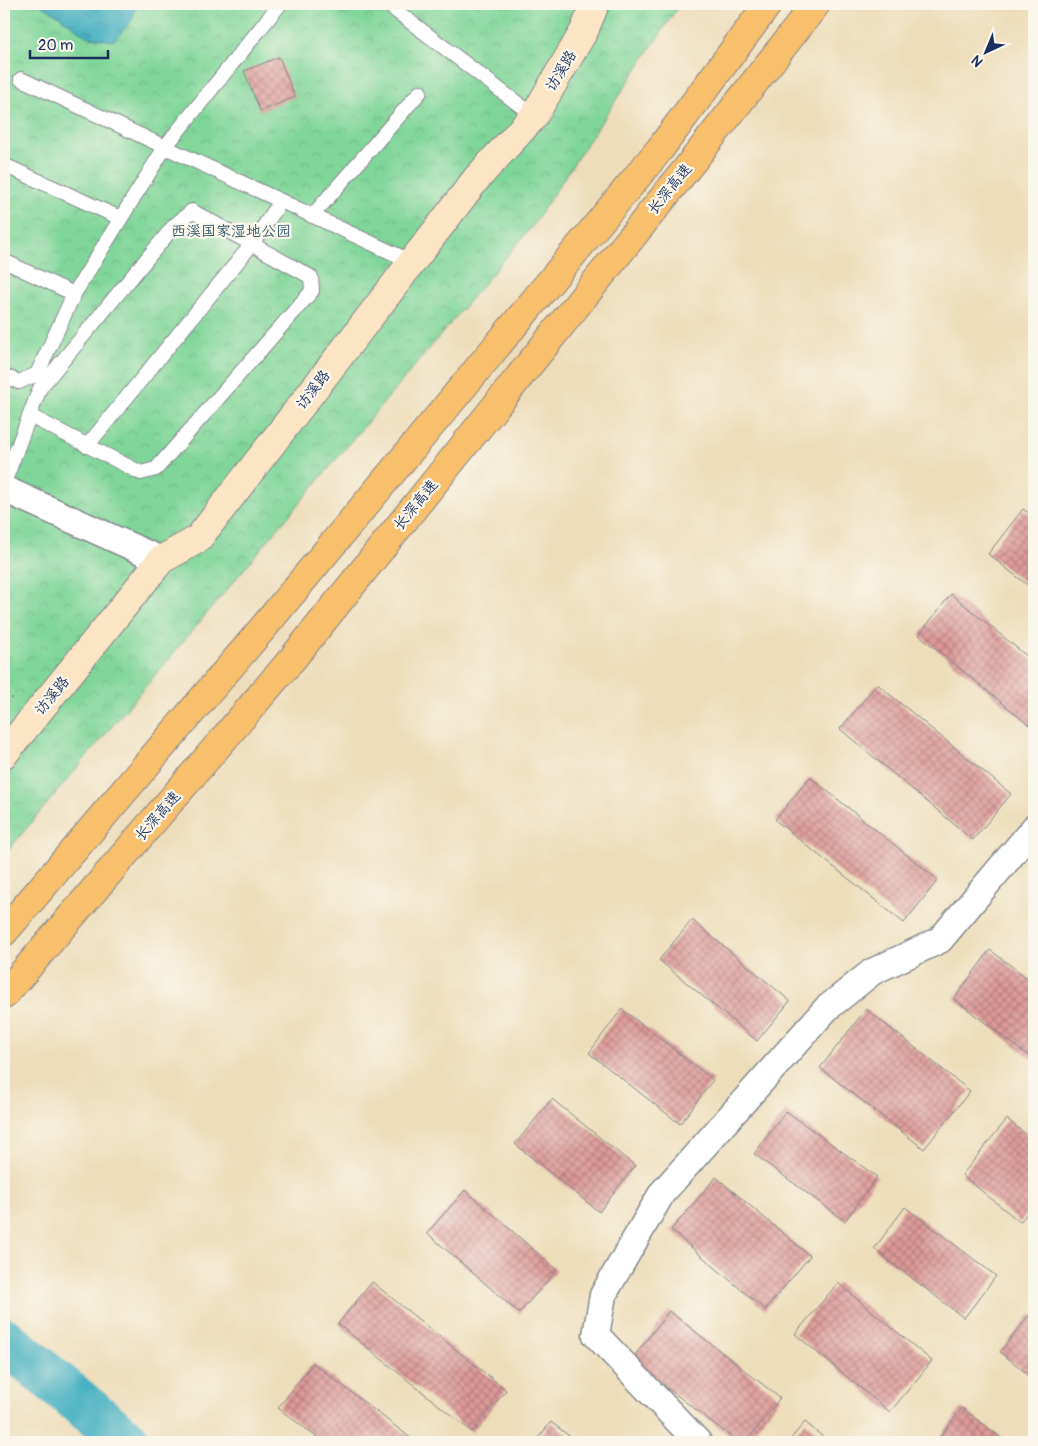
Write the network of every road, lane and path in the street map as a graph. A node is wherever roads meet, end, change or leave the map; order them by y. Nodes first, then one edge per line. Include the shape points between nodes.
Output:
1 (280, 4) edge
2 (387, 4) edge
3 (595, 4) edge
4 (753, 4) edge
5 (768, 4) edge
6 (816, 4) edge
7 (22, 79) dead end
8 (420, 92) dead end
9 (534, 116) junction
10 (165, 147) junction
11 (660, 149) junction
12 (4, 165) edge
13 (281, 201) junction
14 (312, 216) junction
15 (120, 218) junction
16 (252, 244) junction
17 (4, 261) edge
18 (412, 262) junction
19 (74, 294) junction
20 (4, 376) edge
21 (30, 416) junction
22 (87, 446) junction
23 (4, 483) edge
24 (4, 489) edge
25 (161, 560) junction
26 (4, 754) edge
27 (1034, 828) edge
28 (4, 932) edge
29 (4, 995) edge
30 (698, 1442) edge

1 - 10 lane
2 - 9 lane
3 - 9 street, 访溪路 via 584,32
4 - 11 highway
5 - 11 highway
6 - 29 highway, 长深高速 via 293,658
7 - 10 lane
8 - 14 lane
9 - 18 street, 访溪路 via 477,178
10 - 13 lane
10 - 15 lane
11 - 28 highway via 263,628
12 - 15 lane
13 - 14 lane
13 - 16 lane
14 - 18 lane
15 - 19 lane
16 - 21 lane via 192,211 174,226 40,388
16 - 22 lane
16 - 22 lane via 311,277 312,292 156,469 141,473
17 - 19 lane
18 - 25 street, 访溪路 via 198,540
19 - 20 lane via 37,374 19,382
21 - 22 lane
21 - 23 lane
24 - 25 street
25 - 26 street, 访溪路
27 - 30 street via 940,940 872,972 826,1009 662,1193 603,1295 596,1336

